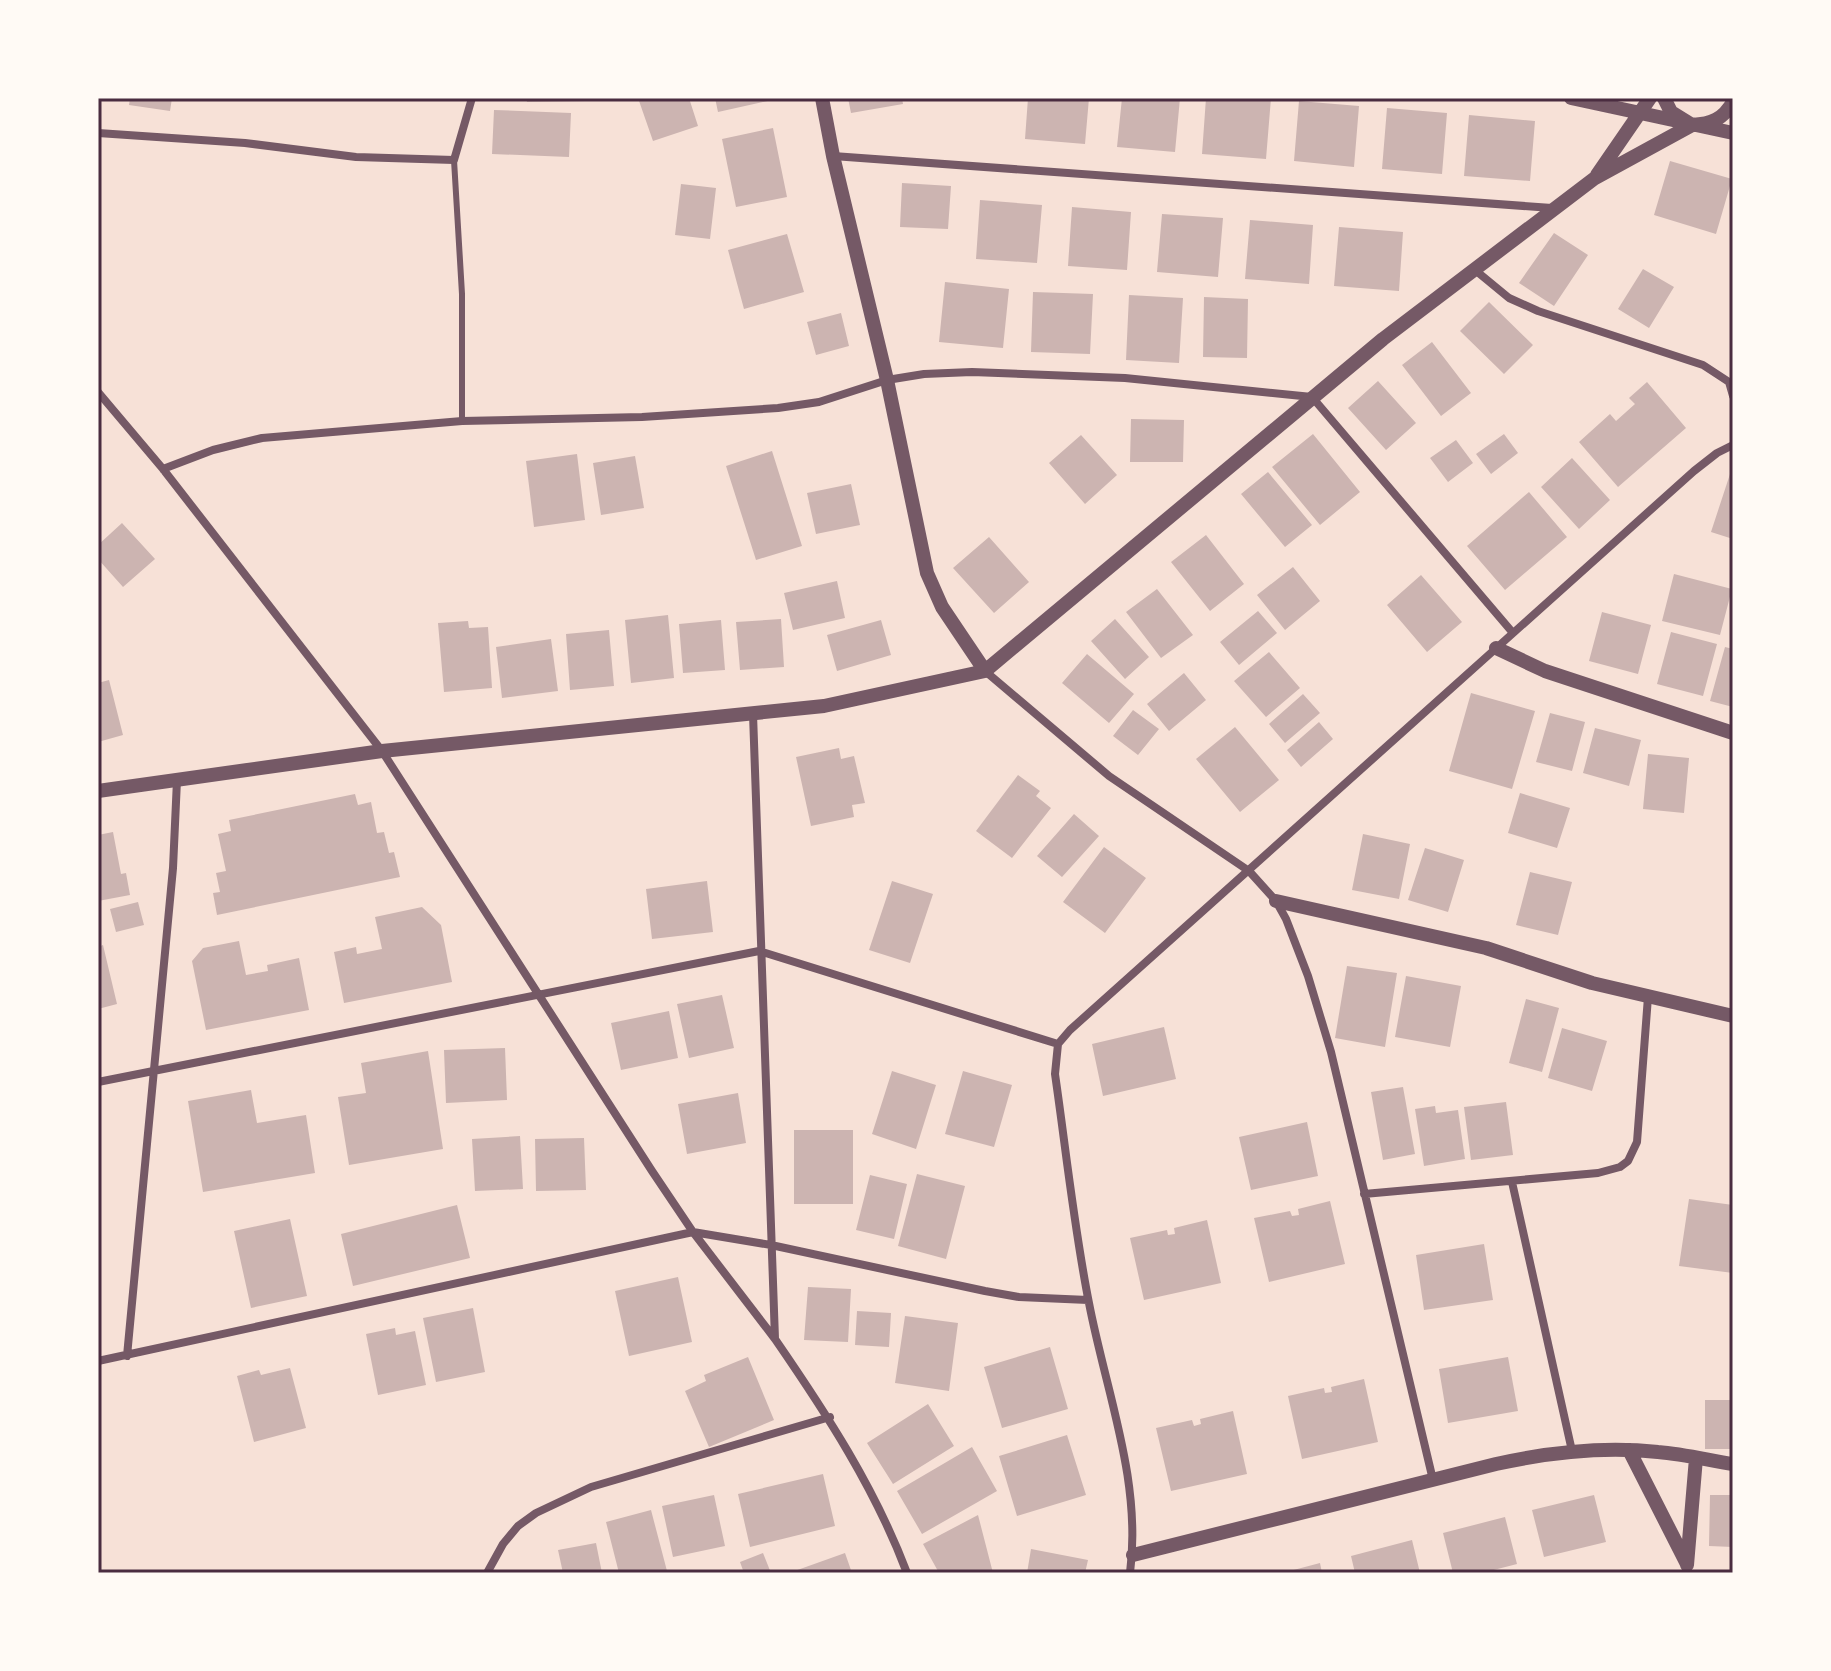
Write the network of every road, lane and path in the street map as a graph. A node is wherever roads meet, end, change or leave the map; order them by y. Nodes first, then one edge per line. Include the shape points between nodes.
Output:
1 (472, 98) edge
2 (822, 98) edge
3 (1571, 98) edge
4 (1650, 98) edge
5 (1664, 98) edge
6 (1733, 102) edge
7 (1639, 113) junction
8 (1692, 125) junction
9 (98, 133) edge
10 (1733, 133) edge
11 (833, 156) junction
12 (454, 160) junction
13 (1595, 178) junction
14 (1557, 209) junction
15 (1475, 270) junction
16 (887, 380) junction
17 (98, 392) edge
18 (1733, 396) edge
19 (1312, 397) junction
20 (462, 421) junction
21 (1733, 445) edge
22 (163, 469) junction
23 (1513, 633) junction
24 (1496, 648) junction
25 (985, 671) junction
26 (753, 714) junction
27 (1733, 733) edge
28 (382, 751) junction
29 (177, 780) junction
30 (98, 791) edge
31 (1249, 871) junction
32 (1276, 901) junction
33 (759, 951) junction
34 (538, 993) junction
35 (1648, 997) junction
36 (1733, 1016) edge
37 (1058, 1044) junction
38 (153, 1071) junction
39 (98, 1082) edge
40 (1512, 1182) junction
41 (1364, 1194) junction
42 (693, 1232) junction
43 (771, 1245) junction
44 (1088, 1300) junction
45 (775, 1339) junction
46 (127, 1356) junction
47 (98, 1361) edge
48 (830, 1417) junction
49 (1629, 1450) junction
50 (1572, 1451) junction
51 (1696, 1458) junction
52 (1733, 1464) edge
53 (1433, 1480) junction
54 (1133, 1555) junction
55 (1688, 1569) edge
56 (487, 1573) edge
57 (907, 1573) edge
58 (1128, 1573) edge

1 - 12 street
2 - 11 street
3 - 7 street
4 - 7 street
5 - 8 street via 1671,112
6 - 8 street via 1716,121
7 - 8 street
7 - 13 street
8 - 10 street
8 - 13 street
9 - 12 street via 356,157
11 - 14 street
11 - 16 street
12 - 20 lane
13 - 14 street
14 - 15 street
15 - 18 street via 1509,298 1538,311 1703,365 1729,382
15 - 19 street
16 - 19 street via 972,372 1125,378
16 - 20 street via 819,402 778,408
16 - 25 street via 927,573 942,607
17 - 22 street
19 - 23 street
19 - 25 street
20 - 22 street via 262,438
21 - 23 street via 1694,471
22 - 28 street
23 - 24 street
24 - 27 street via 1545,671
24 - 31 street
25 - 26 street via 824,706
25 - 31 street via 1109,776
26 - 28 street
26 - 33 street
28 - 29 street
28 - 34 street
29 - 30 street
29 - 38 street
31 - 32 street
31 - 37 street
32 - 35 street via 1486,948
32 - 41 street via 1321,1014
33 - 34 street
33 - 37 street
33 - 43 street
34 - 38 street
34 - 42 street
35 - 36 street
35 - 40 street via 1637,1142 1628,1161 1598,1173
37 - 44 street via 1055,1074
38 - 39 street
38 - 46 street
40 - 41 street
40 - 50 street
41 - 53 street
42 - 43 street
42 - 45 street
42 - 46 street
43 - 44 street via 1019,1297
43 - 45 street
44 - 54 street via 1128,1473
45 - 48 street
46 - 47 street
48 - 56 street via 591,1487 518,1526
48 - 57 street
49 - 50 street
49 - 51 street
49 - 55 street
50 - 53 street
51 - 52 street
51 - 55 street
53 - 54 street
54 - 58 street

